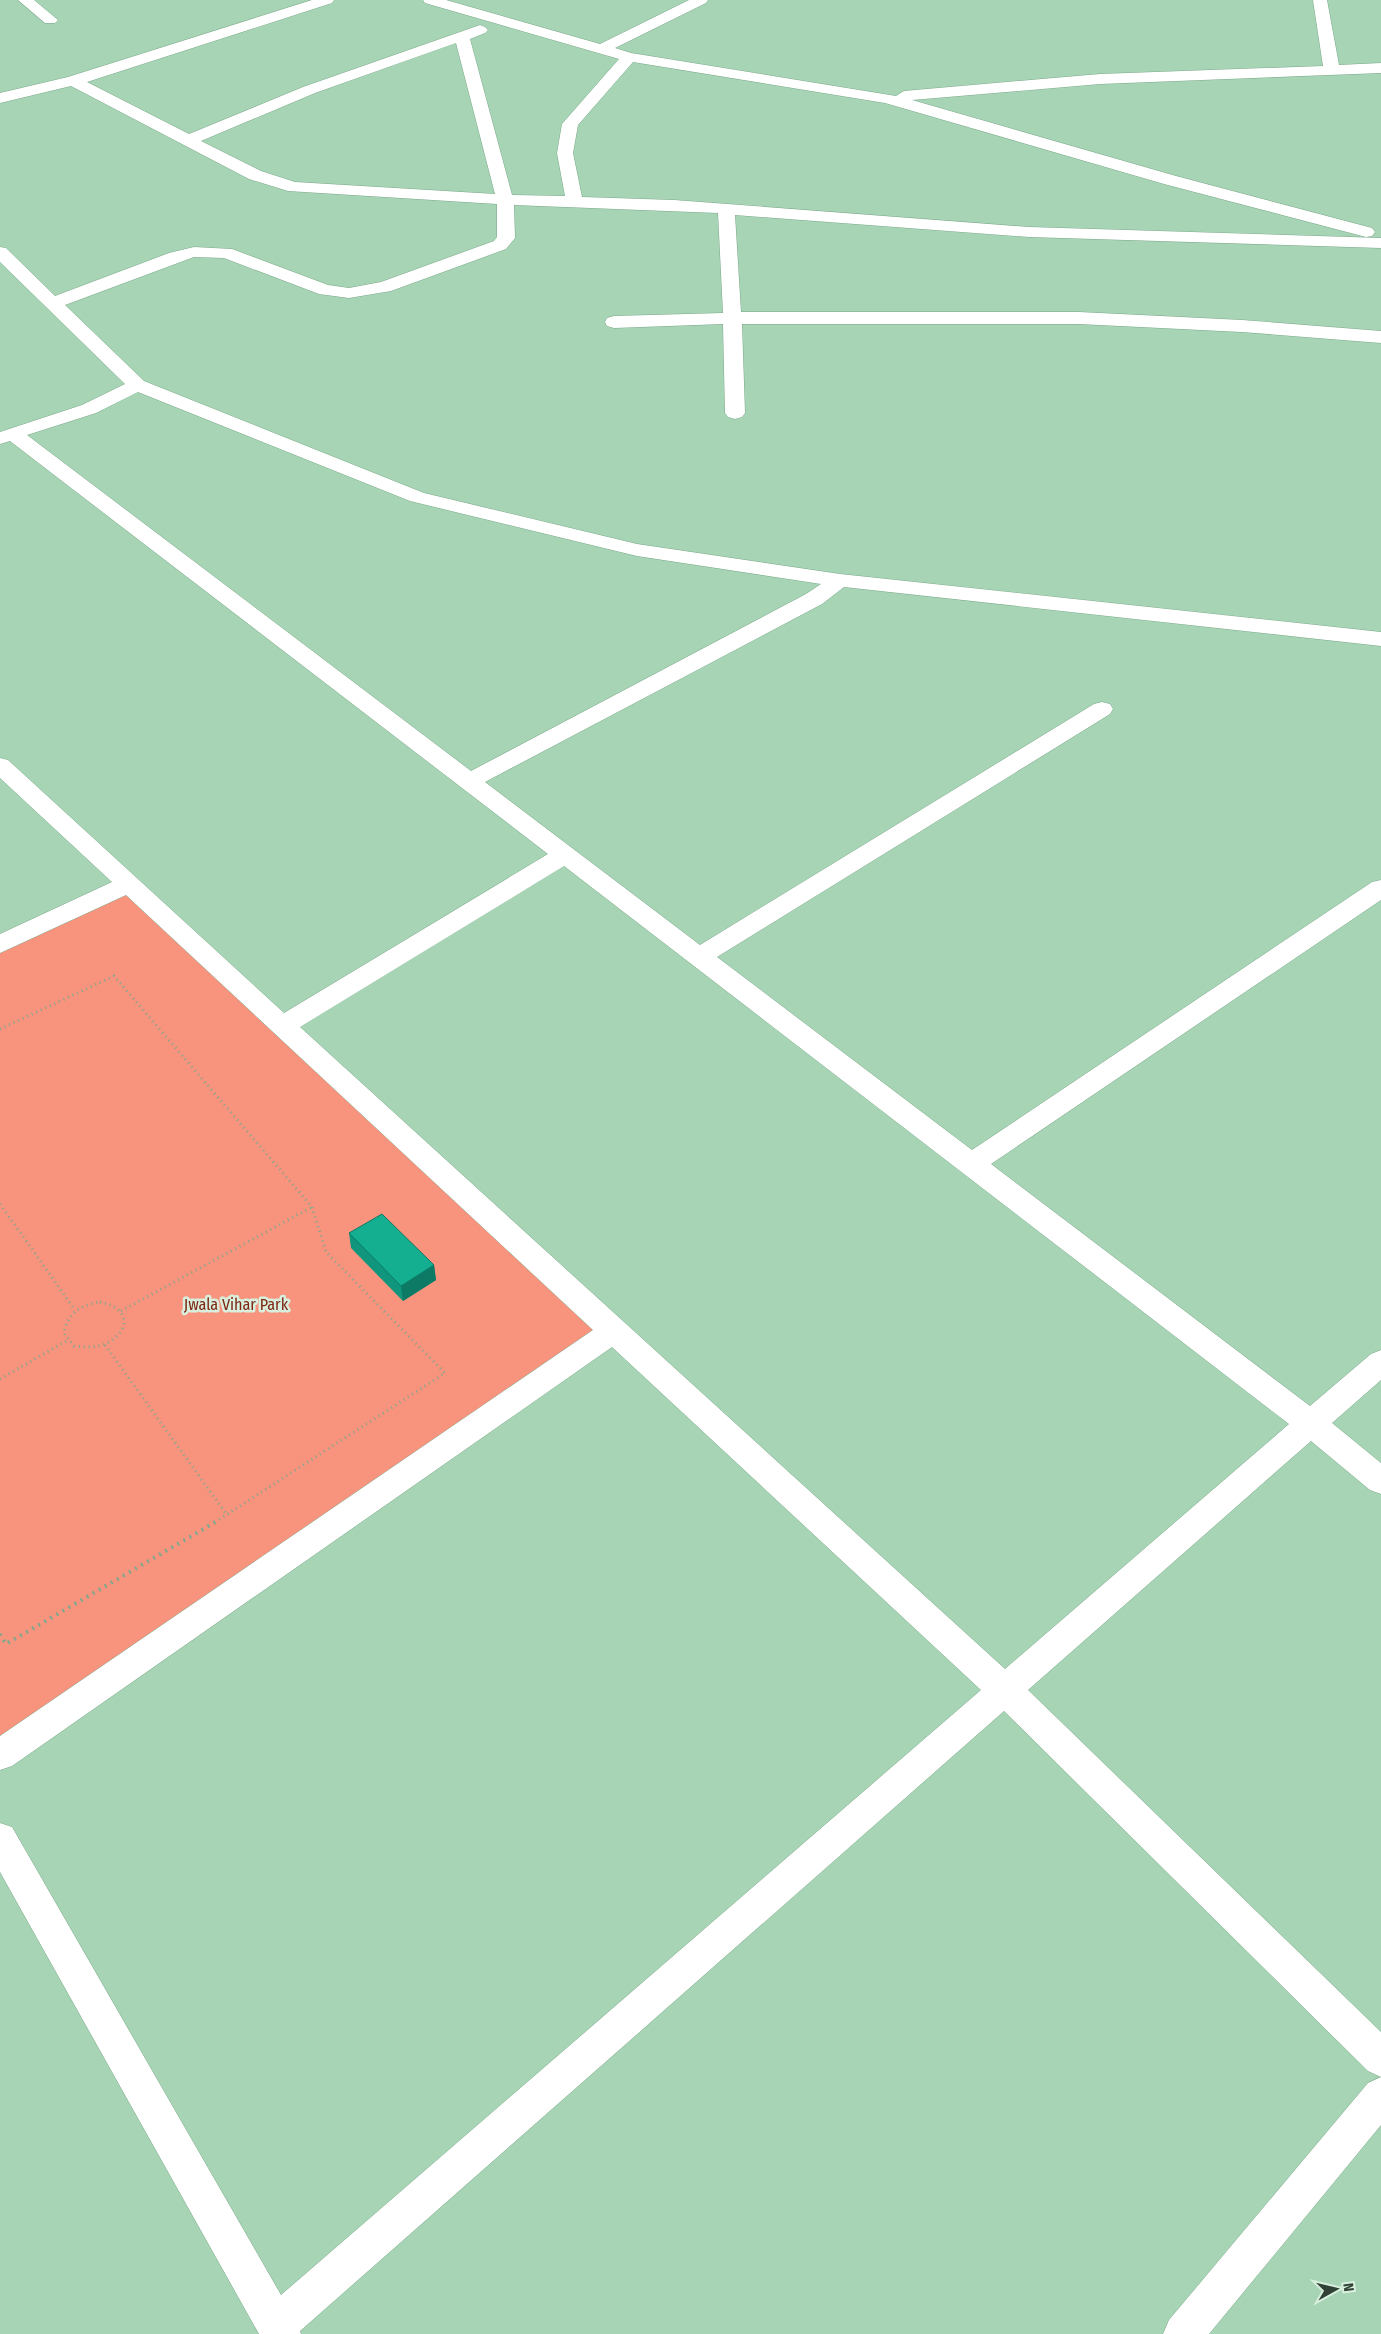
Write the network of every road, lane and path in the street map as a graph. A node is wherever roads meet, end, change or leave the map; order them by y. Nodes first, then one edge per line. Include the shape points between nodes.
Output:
1 (25, 0) edge
2 (327, 0) edge
3 (430, 0) edge
4 (701, 0) edge
5 (1320, 0) edge
6 (50, 20) dead end
7 (505, 22) junction
8 (462, 36) junction
9 (601, 49) junction
10 (629, 57) junction
11 (1381, 68) edge
12 (1332, 70) junction
13 (73, 81) junction
14 (0, 98) edge
15 (887, 98) junction
16 (189, 140) junction
17 (505, 199) junction
18 (575, 201) junction
19 (726, 209) junction
20 (1381, 236) edge
21 (1381, 243) edge
22 (0, 252) edge
23 (53, 303) junction
24 (731, 318) junction
25 (614, 322) dead end
26 (1381, 337) edge
27 (137, 384) junction
28 (735, 413) dead end
29 (6, 436) edge
30 (836, 583) junction
31 (1381, 639) edge
32 (1102, 709) dead end
33 (0, 765) edge
34 (469, 782) junction
35 (564, 854) junction
36 (130, 883) junction
37 (1381, 888) edge
38 (0, 944) edge
39 (698, 957) junction
40 (282, 1026) junction
41 (0, 1029) edge
42 (971, 1164) junction
43 (0, 1204) edge
44 (312, 1207) junction
45 (75, 1310) junction
46 (121, 1311) junction
47 (612, 1331) junction
48 (68, 1340) junction
49 (105, 1345) junction
50 (1381, 1362) edge
51 (0, 1379) edge
52 (1312, 1424) junction
53 (1381, 1481) edge
54 (227, 1515) junction
55 (0, 1634) edge
56 (1005, 1690) junction
57 (0, 1755) edge
58 (0, 1839) edge
59 (1381, 2058) edge
60 (1381, 2096) edge
61 (278, 2330) edge
62 (1183, 2334) edge

1 - 6 street
2 - 13 street
3 - 7 street
4 - 9 street
5 - 12 street
7 - 8 street
7 - 9 street
8 - 16 street via 309,90
8 - 17 street
9 - 10 street
10 - 15 street
10 - 18 street via 570,124 565,135 564,150
11 - 12 street
12 - 15 street via 1100,80
13 - 14 street
13 - 16 street
15 - 20 street via 1170,180
16 - 17 street via 255,175 294,186
17 - 18 street
17 - 23 street via 504,242 394,284 363,292 325,290 226,253 194,252
18 - 19 street
19 - 21 street via 1029,232
19 - 24 street via 732,263
22 - 23 street
23 - 27 street
24 - 25 street
24 - 26 street via 1079,318
24 - 28 street
27 - 29 street via 90,409
27 - 30 street via 418,497 637,550
29 - 34 street
30 - 31 street
30 - 34 street via 814,599
32 - 39 street
33 - 36 street
34 - 35 street
35 - 39 street
35 - 40 street
36 - 38 street
36 - 40 street
37 - 42 street
39 - 42 street
40 - 47 street
41 - 44 path via 114,976
42 - 52 street
43 - 45 path
44 - 46 path
44 - 54 path via 326,1252 445,1373
45 - 46 path via 100,1302
45 - 48 path via 65,1325 64,1333
46 - 49 path via 124,1325 120,1333
47 - 56 street
47 - 57 street
48 - 49 path via 74,1346 84,1348
48 - 51 path
49 - 54 path
50 - 52 street
52 - 53 street
52 - 56 street
54 - 55 path via 6,1644
56 - 59 street
56 - 61 street
58 - 61 street
60 - 62 street

